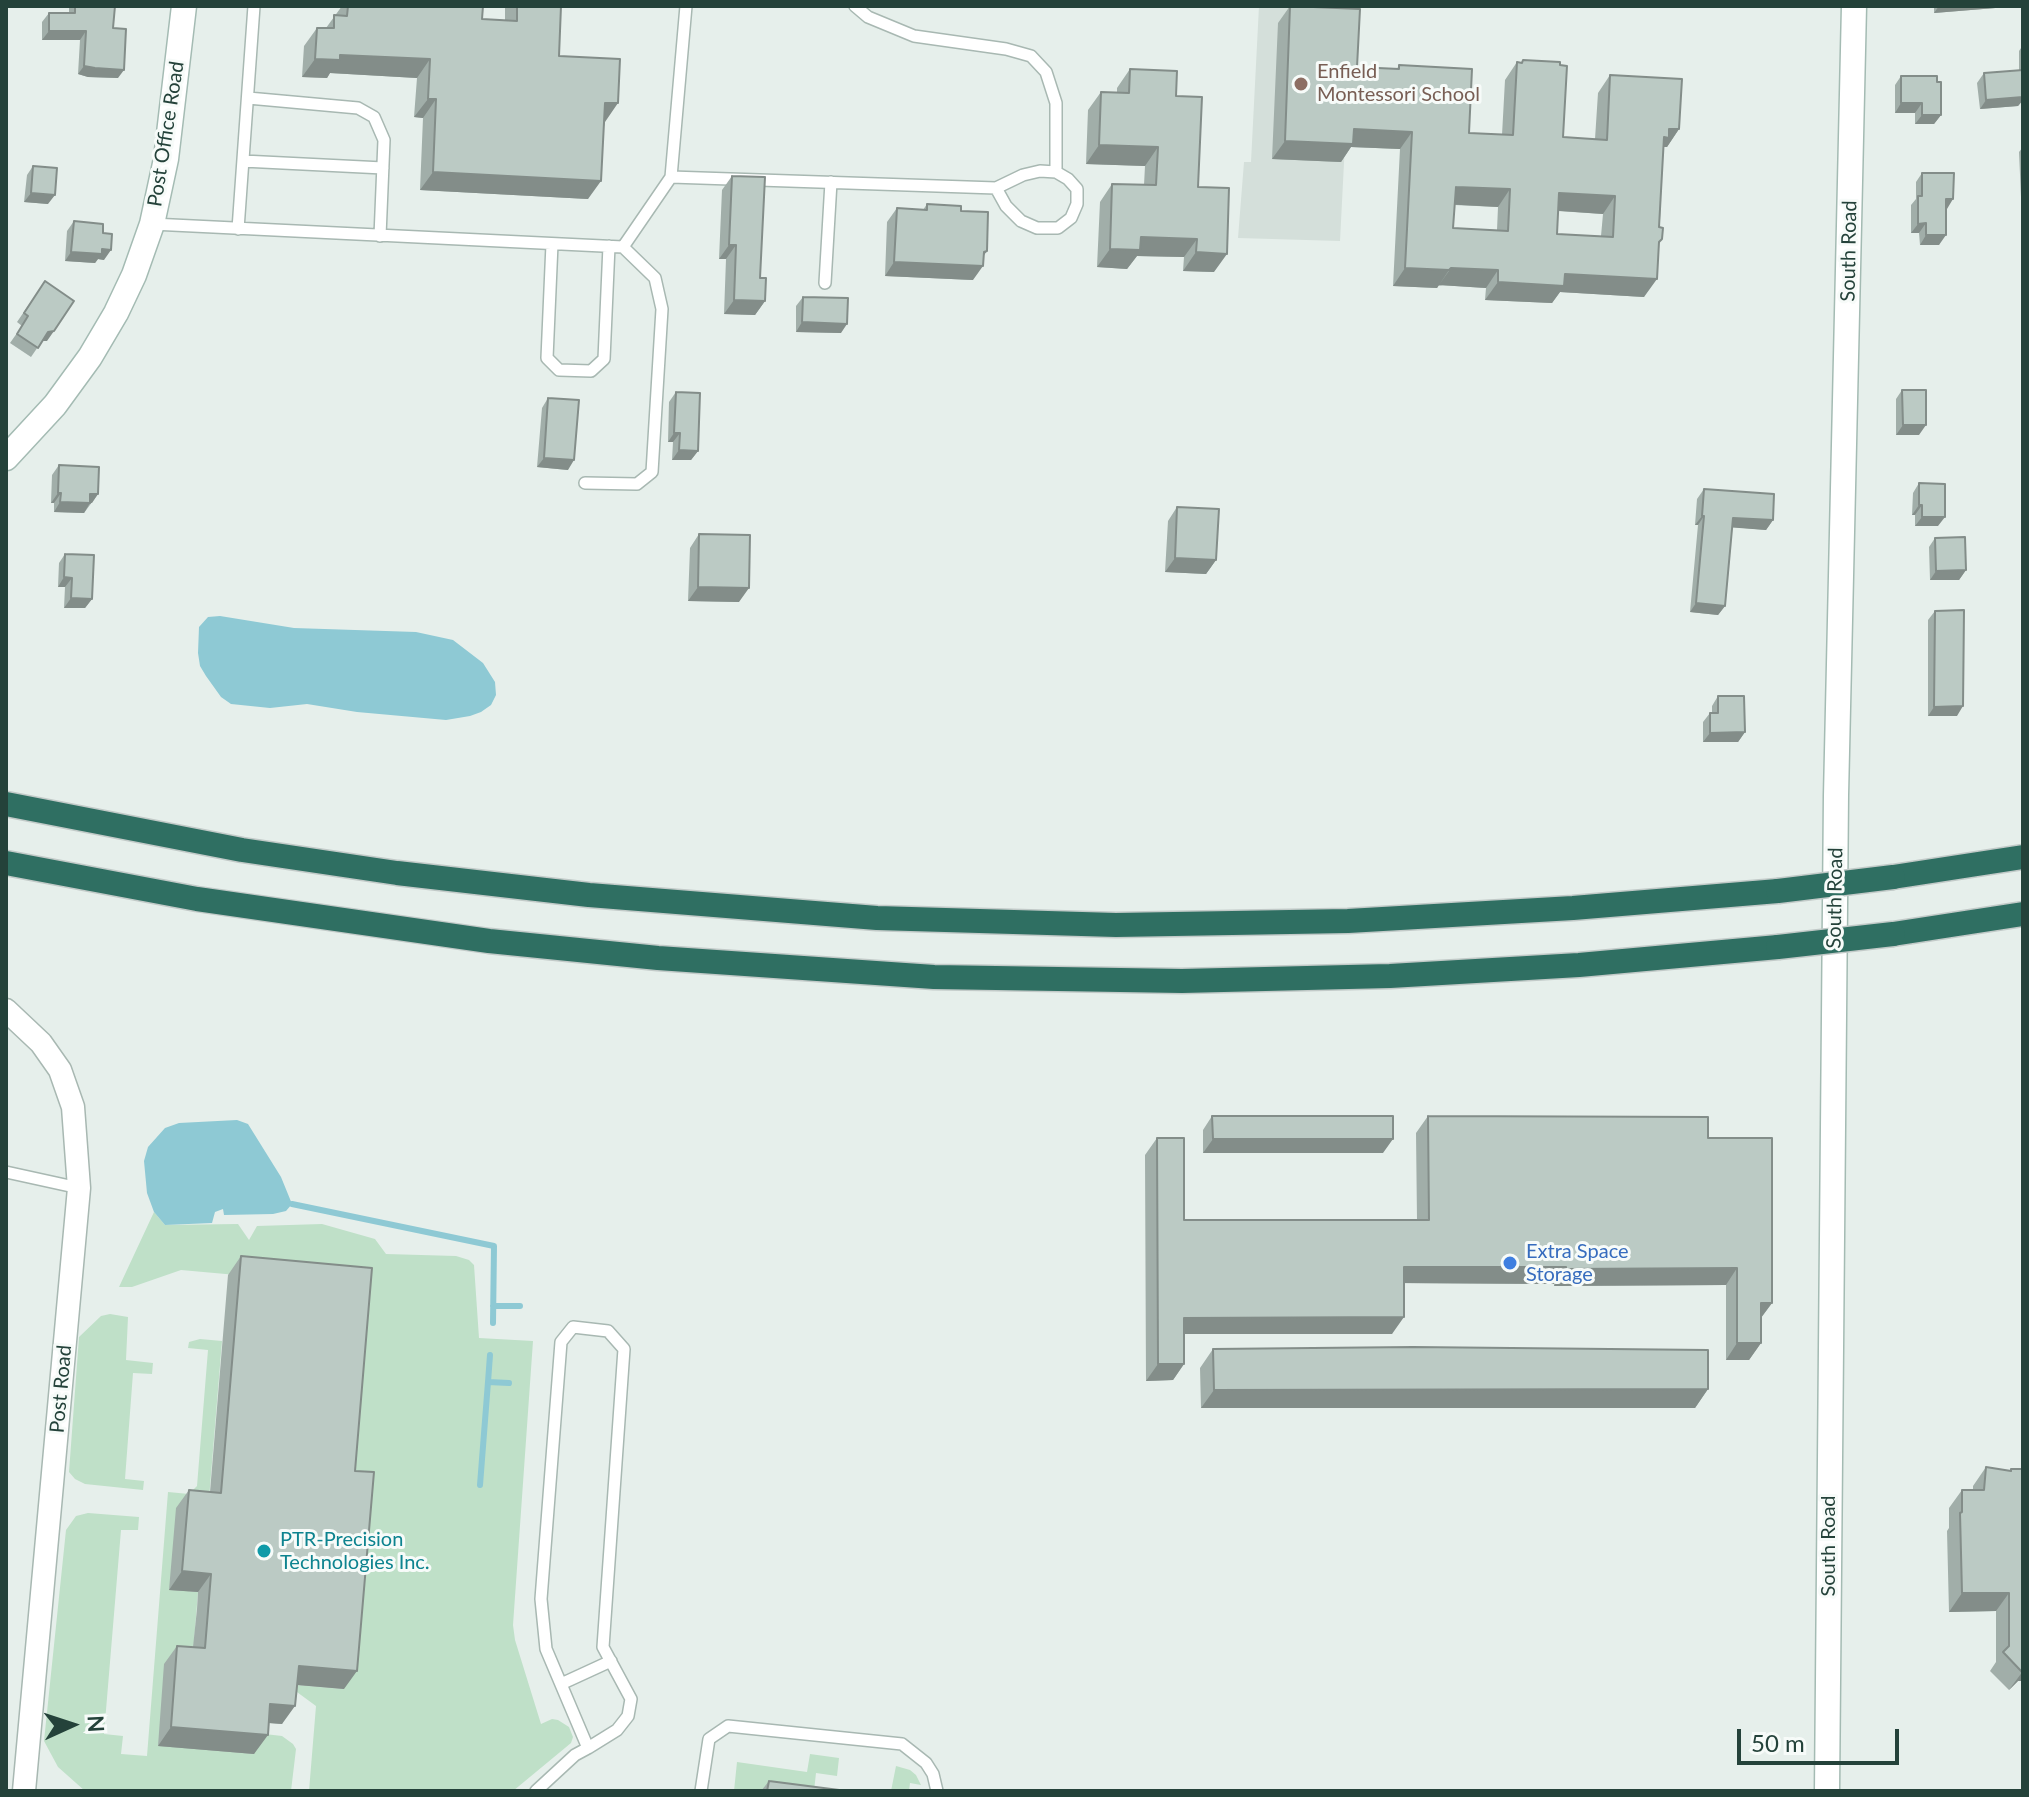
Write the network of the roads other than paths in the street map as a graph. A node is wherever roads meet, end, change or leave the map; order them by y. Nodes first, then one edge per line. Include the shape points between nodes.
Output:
1 (184, 6) edge
2 (254, 6) edge
3 (686, 6) edge
4 (855, 6) edge
5 (1854, 6) edge
6 (248, 98) junction
7 (243, 161) junction
8 (383, 168) junction
9 (1056, 172) junction
10 (671, 177) junction
11 (831, 182) junction
12 (996, 188) junction
13 (152, 224) junction
14 (238, 229) junction
15 (380, 236) junction
16 (552, 244) junction
17 (609, 246) junction
18 (623, 247) junction
19 (825, 283) dead end
20 (6, 458) edge
21 (585, 483) dead end
22 (6, 804) edge
23 (2023, 857) edge
24 (6, 863) edge
25 (2023, 914) edge
26 (6, 1010) edge
27 (6, 1172) edge
28 (79, 1188) junction
29 (611, 1661) junction
30 (561, 1684) junction
31 (588, 1748) junction
32 (24, 1791) edge
33 (536, 1791) edge
34 (701, 1791) edge
35 (937, 1791) edge
36 (1827, 1791) edge

1 - 13 main road, Post Office Road via 166,159
2 - 6 lane
3 - 10 lane
4 - 9 lane via 914,36 1031,56 1046,72 1056,103
5 - 36 main road, South Road via 1836,795
6 - 7 lane
6 - 8 lane via 358,108 374,117 384,140
7 - 8 lane
7 - 14 lane
8 - 15 lane
9 - 12 lane via 1023,175
9 - 12 lane via 1077,189 1071,218 1058,228 1021,221
10 - 11 lane
10 - 18 lane
11 - 12 lane
11 - 19 lane
13 - 14 lane
13 - 20 main road, Post Office Road via 134,275 90,357
14 - 15 lane
15 - 16 lane
16 - 17 lane
16 - 17 lane via 547,358 559,370 591,371 604,359
17 - 18 lane
18 - 21 lane via 655,278 662,309 652,472 637,484
22 - 23 highway, bridge via 242,850 603,897 877,918 1102,925 1348,921 1573,908 1778,891
24 - 25 highway, bridge via 213,902 489,941 934,977 1151,981 1390,976 1778,947
26 - 28 street, Post Road via 60,1070 73,1107
27 - 28 lane
28 - 32 street, Post Road
29 - 30 lane
29 - 30 lane via 603,1647 624,1349 608,1331 573,1327 561,1342 541,1599 546,1649
29 - 31 lane via 631,1699 628,1716 617,1730
30 - 31 lane
31 - 33 lane
34 - 35 lane via 709,1739 728,1726 902,1744 926,1763

